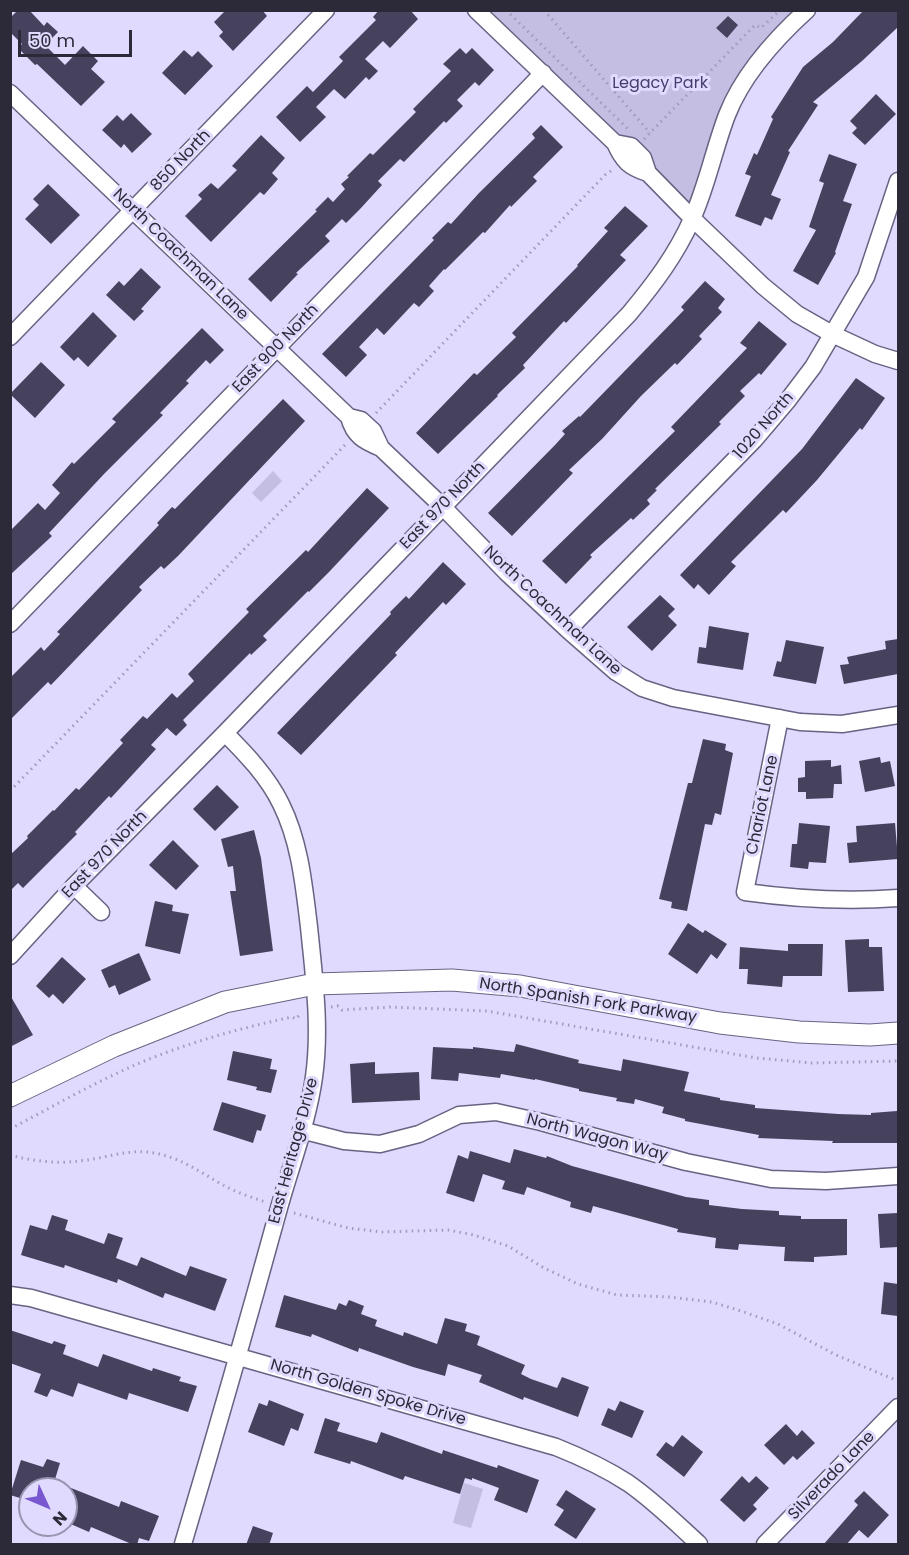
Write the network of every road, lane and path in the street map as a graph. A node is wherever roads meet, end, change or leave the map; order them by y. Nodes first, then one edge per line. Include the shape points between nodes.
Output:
1 (326, 10) edge
2 (476, 10) edge
3 (506, 10) edge
4 (544, 10) edge
5 (780, 10) edge
6 (807, 10) edge
7 (543, 73) junction
8 (10, 93) edge
9 (629, 130) dead end
10 (650, 132) junction
11 (638, 138) dead end
12 (620, 163) dead end
13 (898, 181) edge
14 (133, 210) junction
15 (693, 219) junction
16 (832, 334) junction
17 (10, 337) edge
18 (277, 348) junction
19 (898, 361) edge
20 (374, 415) dead end
21 (348, 442) dead end
22 (443, 507) junction
23 (10, 624) edge
24 (568, 630) junction
25 (898, 715) edge
26 (780, 718) junction
27 (225, 733) junction
28 (10, 791) edge
29 (74, 886) junction
30 (898, 898) edge
31 (101, 912) dead end
32 (10, 956) edge
33 (315, 984) junction
34 (338, 1006) dead end
35 (299, 1013) dead end
36 (898, 1033) edge
37 (898, 1061) edge
38 (10, 1096) edge
39 (10, 1129) edge
40 (301, 1130) junction
41 (10, 1155) edge
42 (898, 1176) edge
43 (268, 1203) dead end
44 (290, 1211) dead end
45 (10, 1295) edge
46 (238, 1356) junction
47 (898, 1381) edge
48 (898, 1407) edge
49 (183, 1545) edge
50 (699, 1545) edge
51 (765, 1545) edge

1 - 14 street, 850 North
2 - 7 street
3 - 9 path
4 - 10 path
5 - 10 path via 761,28 755,26
6 - 15 street, East 970 North via 752,70 728,113
7 - 15 street via 615,142 631,146 643,158 648,173
7 - 18 street, East 900 North
8 - 14 street, North Coachman Lane
10 - 11 path via 641,141
12 - 20 path
13 - 16 street, 1020 North via 866,277
14 - 17 street, 850 North
14 - 18 street, North Coachman Lane
15 - 16 street via 763,286 797,314
15 - 22 street, East 970 North via 662,274 629,314
16 - 19 street
16 - 24 street, 1020 North via 795,392 754,440
18 - 22 street, North Coachman Lane via 349,417 361,420 373,431 381,448
18 - 23 street, East 900 North
21 - 28 path
22 - 24 street, North Coachman Lane
22 - 27 street, East 970 North
24 - 26 street, North Coachman Lane via 616,672 642,688 673,698
25 - 26 street, North Coachman Lane via 842,723
26 - 30 street, Chariot Lane via 745,892 836,900
27 - 29 street, East 970 North
27 - 33 street, East Heritage Drive via 263,775 281,804 294,838
29 - 31 street
29 - 32 street, East 970 North
33 - 36 street, North Spanish Fork Parkway via 452,980 520,986 742,1026 799,1032
33 - 38 street, North Spanish Fork Parkway via 225,1002 114,1046
33 - 40 street, East Heritage Drive via 314,1078
34 - 37 path via 342,1010 391,1007 488,1011 757,1058 812,1063
35 - 39 path via 296,1018 251,1026 141,1062
40 - 42 street, North Wagon Way via 344,1141 380,1144 419,1134 459,1115 496,1112 686,1162 771,1179 826,1181
40 - 46 street, East Heritage Drive
41 - 43 path via 80,1161 149,1152 188,1163 223,1185
44 - 47 path via 348,1228 382,1232 448,1230 474,1235 508,1246 578,1284 617,1295 712,1302 741,1311 778,1324 836,1355
45 - 46 street, North Golden Spoke Drive
46 - 49 street, East Heritage Drive
46 - 50 street, North Golden Spoke Drive via 556,1447 627,1482
48 - 51 street, Silverado Lane

